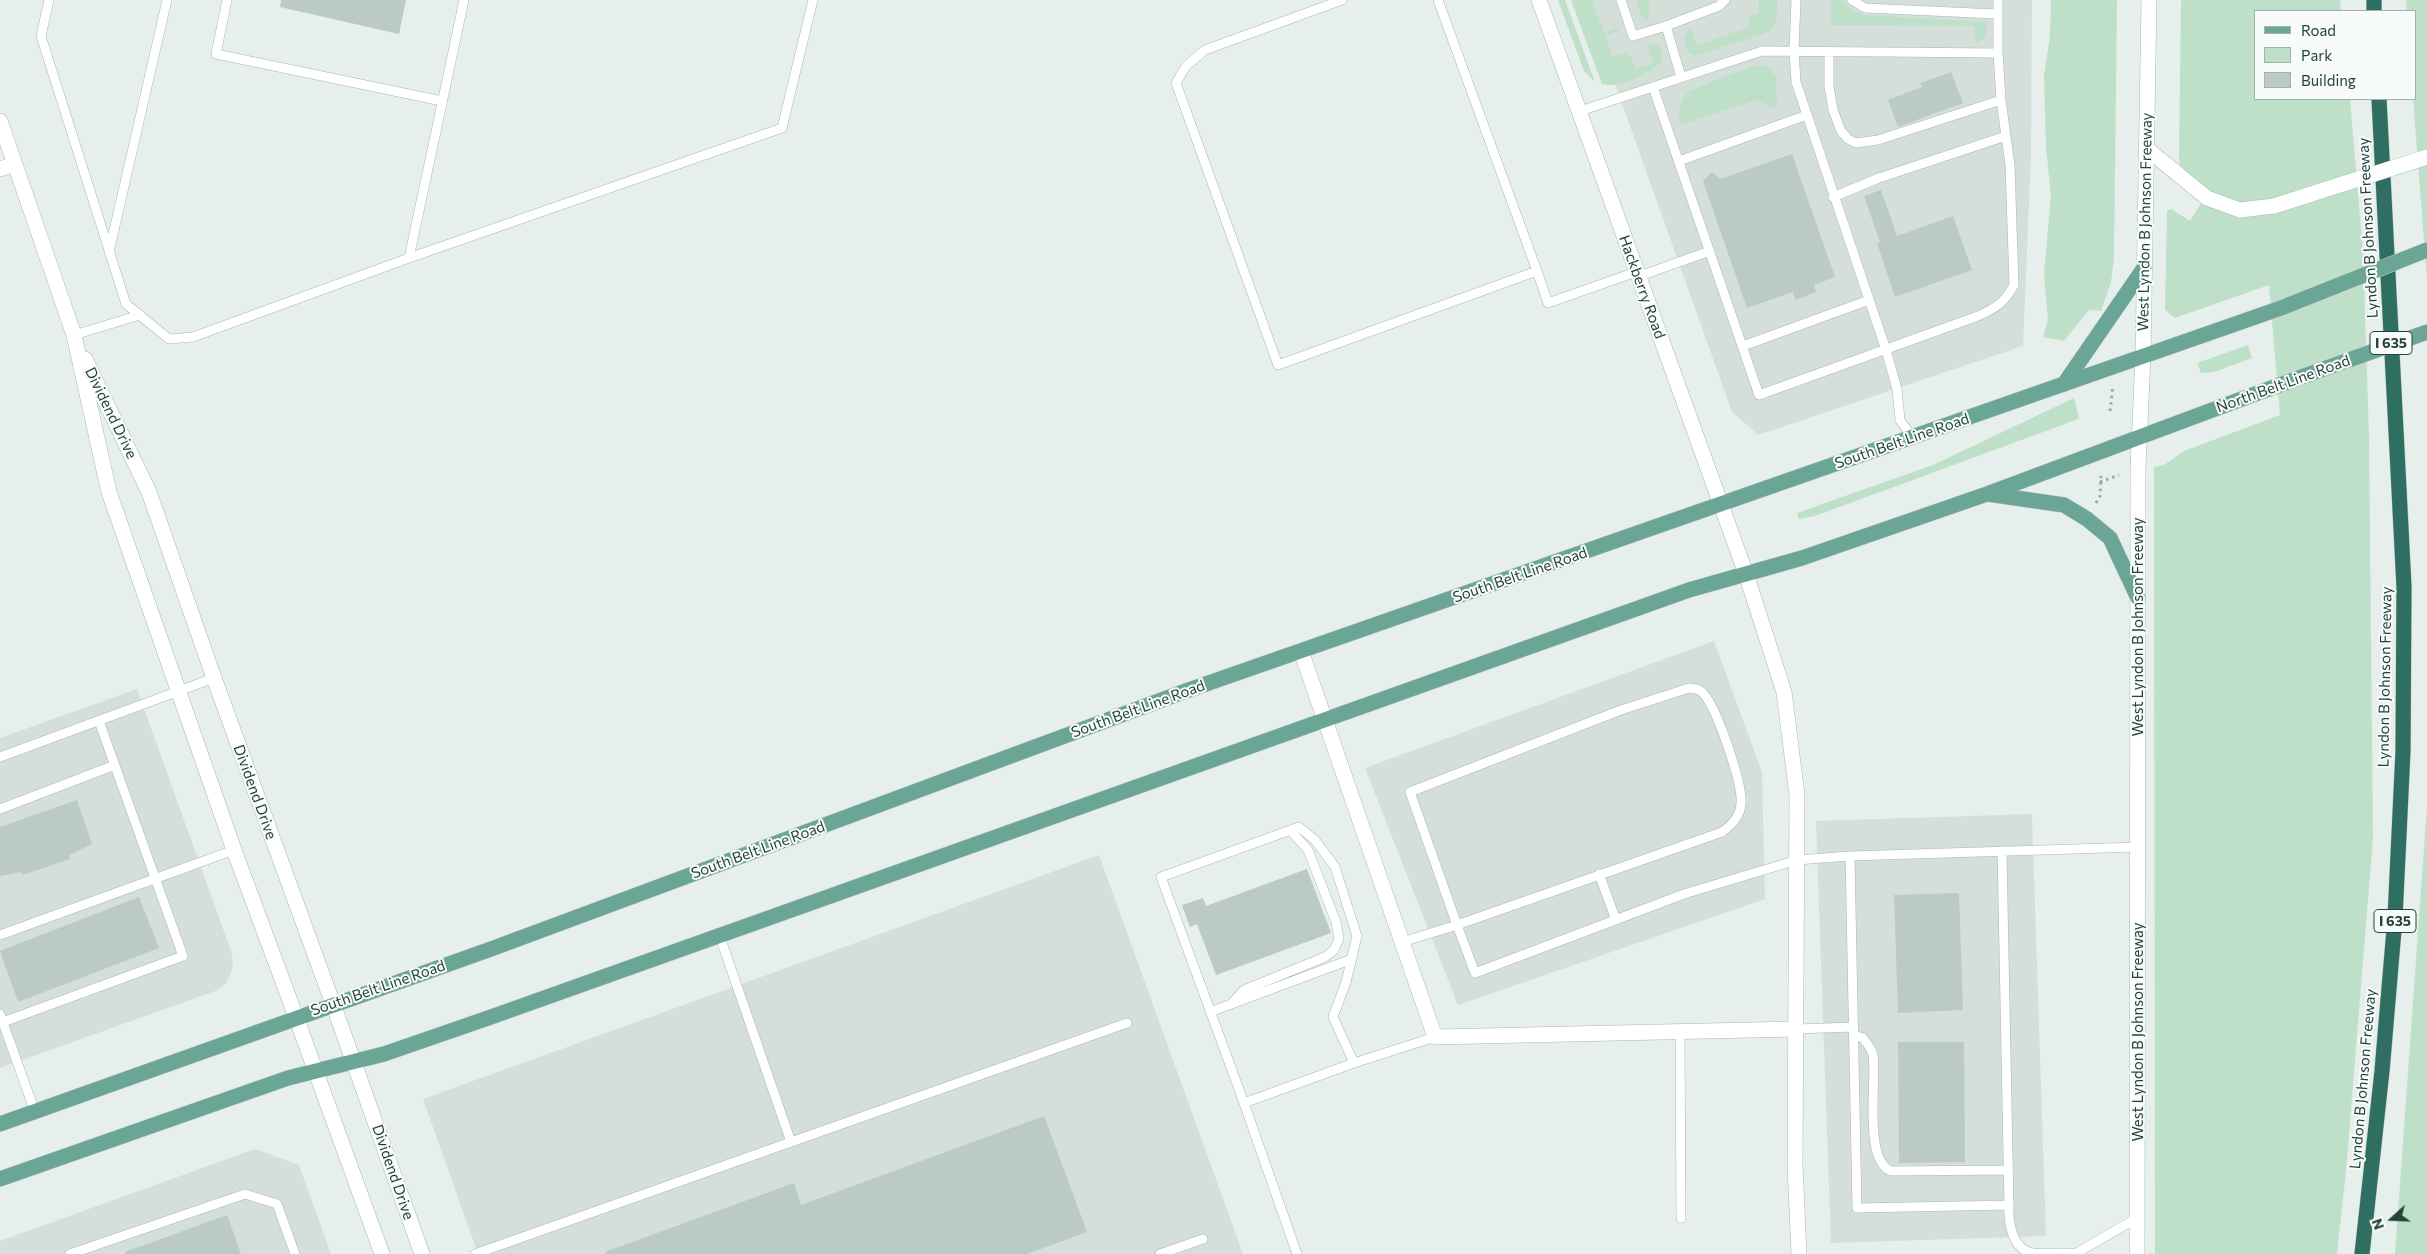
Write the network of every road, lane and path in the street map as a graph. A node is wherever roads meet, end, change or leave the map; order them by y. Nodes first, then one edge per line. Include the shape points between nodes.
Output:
1 (49, 0) edge
2 (167, 0) edge
3 (227, 0) edge
4 (464, 0) edge
5 (813, 0) edge
6 (1342, 0) edge
7 (1438, 0) edge
8 (1539, 0) edge
9 (1622, 0) edge
10 (1725, 0) edge
11 (1796, 0) edge
12 (1852, 0) edge
13 (1998, 0) edge
14 (2148, 0) edge
15 (1997, 14) junction
16 (1666, 26) junction
17 (1794, 51) junction
18 (1830, 52) junction
19 (1998, 53) junction
20 (1682, 77) junction
21 (1653, 87) junction
22 (2001, 100) junction
23 (2379, 100) edge
24 (442, 101) junction
25 (1580, 111) junction
26 (1807, 115) junction
27 (0, 121) edge
28 (2006, 136) junction
29 (2146, 148) junction
30 (2427, 157) edge
31 (1679, 161) junction
32 (15, 164) junction
33 (0, 169) edge
34 (1833, 197) junction
35 (2427, 250) edge
36 (1710, 251) junction
37 (109, 252) junction
38 (409, 258) junction
39 (2144, 268) junction
40 (1537, 271) junction
41 (1636, 275) junction
42 (1869, 300) junction
43 (140, 315) junction
44 (2427, 332) edge
45 (74, 336) junction
46 (1743, 346) junction
47 (1886, 350) junction
48 (2143, 356) junction
49 (2064, 384) junction
50 (2113, 385) dead end
51 (2110, 411) dead end
52 (1912, 437) junction
53 (2139, 438) junction
54 (2120, 475) dead end
55 (2102, 476) dead end
56 (2100, 482) junction
57 (1987, 494) junction
58 (1720, 504) junction
59 (2092, 510) dead end
60 (1746, 574) junction
61 (2138, 598) junction
62 (1301, 651) junction
63 (214, 678) junction
64 (178, 691) junction
65 (99, 720) junction
66 (1325, 720) junction
67 (0, 757) edge
68 (115, 765) junction
69 (0, 809) edge
70 (1290, 830) junction
71 (2138, 847) junction
72 (234, 850) junction
73 (2002, 851) junction
74 (1850, 856) junction
75 (1797, 860) junction
76 (1599, 874) junction
77 (155, 878) junction
78 (1616, 920) junction
79 (1457, 925) junction
80 (0, 934) edge
81 (719, 934) junction
82 (1402, 942) junction
83 (1352, 959) junction
84 (333, 1004) junction
85 (1230, 1005) junction
86 (1210, 1012) junction
87 (296, 1017) junction
88 (1, 1018) edge
89 (1127, 1023) dead end
90 (1796, 1029) junction
91 (1854, 1031) junction
92 (1680, 1032) junction
93 (1435, 1037) junction
94 (354, 1061) junction
95 (1354, 1063) junction
96 (316, 1071) junction
97 (1244, 1104) junction
98 (35, 1112) junction
99 (0, 1124) edge
100 (791, 1142) junction
101 (2008, 1170) junction
102 (0, 1179) edge
103 (2009, 1205) junction
104 (1681, 1218) dead end
105 (2137, 1218) junction
106 (1203, 1239) dead end
107 (70, 1254) edge
108 (295, 1254) edge
109 (382, 1254) edge
110 (422, 1254) edge
111 (475, 1254) edge
112 (1160, 1254) edge
113 (1297, 1254) edge
114 (1799, 1254) edge
115 (2076, 1254) edge
116 (2137, 1254) edge
117 (2362, 1254) edge

1 - 37 lane via 42,36
2 - 37 lane
3 - 24 lane via 216,54
4 - 24 lane
5 - 38 lane via 782,128
6 - 40 lane via 1205,50 1186,66 1176,84 1278,365
7 - 40 lane
8 - 25 street, Hackberry Road
9 - 16 lane via 1633,36
10 - 16 lane via 1719,6
11 - 17 lane
12 - 15 lane via 1865,8
13 - 15 lane
14 - 29 street, West Lyndon B Johnson Freeway
15 - 19 lane
16 - 20 lane
17 - 18 lane
17 - 20 lane via 1762,52
17 - 26 lane via 1796,82
18 - 19 lane
18 - 22 lane via 1829,86 1833,110 1841,131 1856,144 1878,140
19 - 22 lane
20 - 21 lane
21 - 25 lane
21 - 31 lane
22 - 28 lane
23 - 117 highway, Lyndon B Johnson Freeway / I 635 via 2404,587 2403,750 2395,918
24 - 38 lane
25 - 41 street, Hackberry Road
26 - 31 lane
26 - 34 lane
27 - 32 street, Dividend Drive
28 - 34 lane via 1878,178
28 - 47 lane via 2014,285 2007,298 1991,310
29 - 30 street, bridge via 2207,198 2240,210 2274,206
29 - 39 street, West Lyndon B Johnson Freeway
31 - 36 lane
32 - 33 street
32 - 45 street, Dividend Drive
34 - 42 lane
35 - 48 main road, South Belt Line Road, bridge via 2281,308
36 - 41 lane
36 - 46 lane
37 - 43 lane via 126,304
38 - 43 lane via 193,336 169,339
39 - 48 street, West Lyndon B Johnson Freeway
39 - 49 main road
40 - 41 lane via 1548,303
41 - 58 street, Hackberry Road
42 - 46 lane
42 - 47 lane
43 - 45 lane
44 - 53 main road, North Belt Line Road, bridge
45 - 63 street, Dividend Drive via 149,492
45 - 64 street, Dividend Drive via 109,492
46 - 47 lane via 1759,395
47 - 52 lane via 1897,389 1900,420
48 - 49 main road, South Belt Line Road
48 - 53 street, West Lyndon B Johnson Freeway
49 - 52 main road, South Belt Line Road
50 - 51 path
52 - 58 main road, South Belt Line Road
53 - 57 main road
53 - 61 street, West Lyndon B Johnson Freeway
54 - 56 path
55 - 56 path
56 - 59 path via 2100,496
57 - 60 main road
57 - 61 main road via 2064,505 2087,519 2110,538
58 - 60 street, Hackberry Road
58 - 62 main road, South Belt Line Road
60 - 66 main road via 1689,590
60 - 75 street, Hackberry Road via 1784,692 1797,795
61 - 71 street, West Lyndon B Johnson Freeway
62 - 66 street
62 - 84 main road, South Belt Line Road
63 - 64 lane
63 - 84 street, Dividend Drive
64 - 65 lane
64 - 72 street, Dividend Drive
65 - 67 lane
65 - 68 lane
66 - 81 main road
66 - 82 street
68 - 69 lane
68 - 77 lane
70 - 83 lane via 1299,827 1316,840 1335,867 1357,936
70 - 85 lane via 1308,850 1336,922 1339,939 1325,958 1244,990
70 - 86 lane via 1161,877
71 - 73 lane
71 - 105 street, West Lyndon B Johnson Freeway
72 - 77 lane
72 - 87 street, Dividend Drive
73 - 74 lane
73 - 101 lane
74 - 75 lane
74 - 91 lane
75 - 78 lane via 1720,882
75 - 90 street, Hackberry Road
76 - 78 lane
76 - 79 lane
76 - 79 lane via 1722,832 1737,818 1741,806 1740,787 1712,707 1696,688 1621,710 1410,792
77 - 80 lane
77 - 88 lane via 184,956
78 - 79 lane via 1474,973
79 - 82 lane
81 - 94 main road via 491,1017 384,1054
81 - 100 lane
82 - 93 street
83 - 85 lane
83 - 95 lane via 1333,1017
84 - 87 main road, South Belt Line Road
84 - 94 street, Dividend Drive
85 - 86 lane
86 - 97 lane
87 - 96 street, Dividend Drive
87 - 98 main road, South Belt Line Road
88 - 98 lane
89 - 100 lane
90 - 91 lane
90 - 92 street
90 - 114 street, Hackberry Road via 1795,1165
91 - 101 lane via 1864,1038 1873,1054 1874,1140 1876,1155 1886,1169
91 - 103 lane via 1857,1208
92 - 93 street
92 - 104 lane
93 - 95 lane
94 - 96 main road
94 - 110 street, Dividend Drive
95 - 97 lane
96 - 102 main road via 268,1084
96 - 109 street, Dividend Drive
97 - 113 lane
98 - 99 main road, South Belt Line Road
100 - 111 lane
101 - 103 lane
103 - 115 lane via 2008,1221 2012,1235 2022,1247 2032,1254
105 - 115 lane
105 - 116 street, West Lyndon B Johnson Freeway
106 - 112 lane
107 - 108 lane via 245,1194 277,1204

